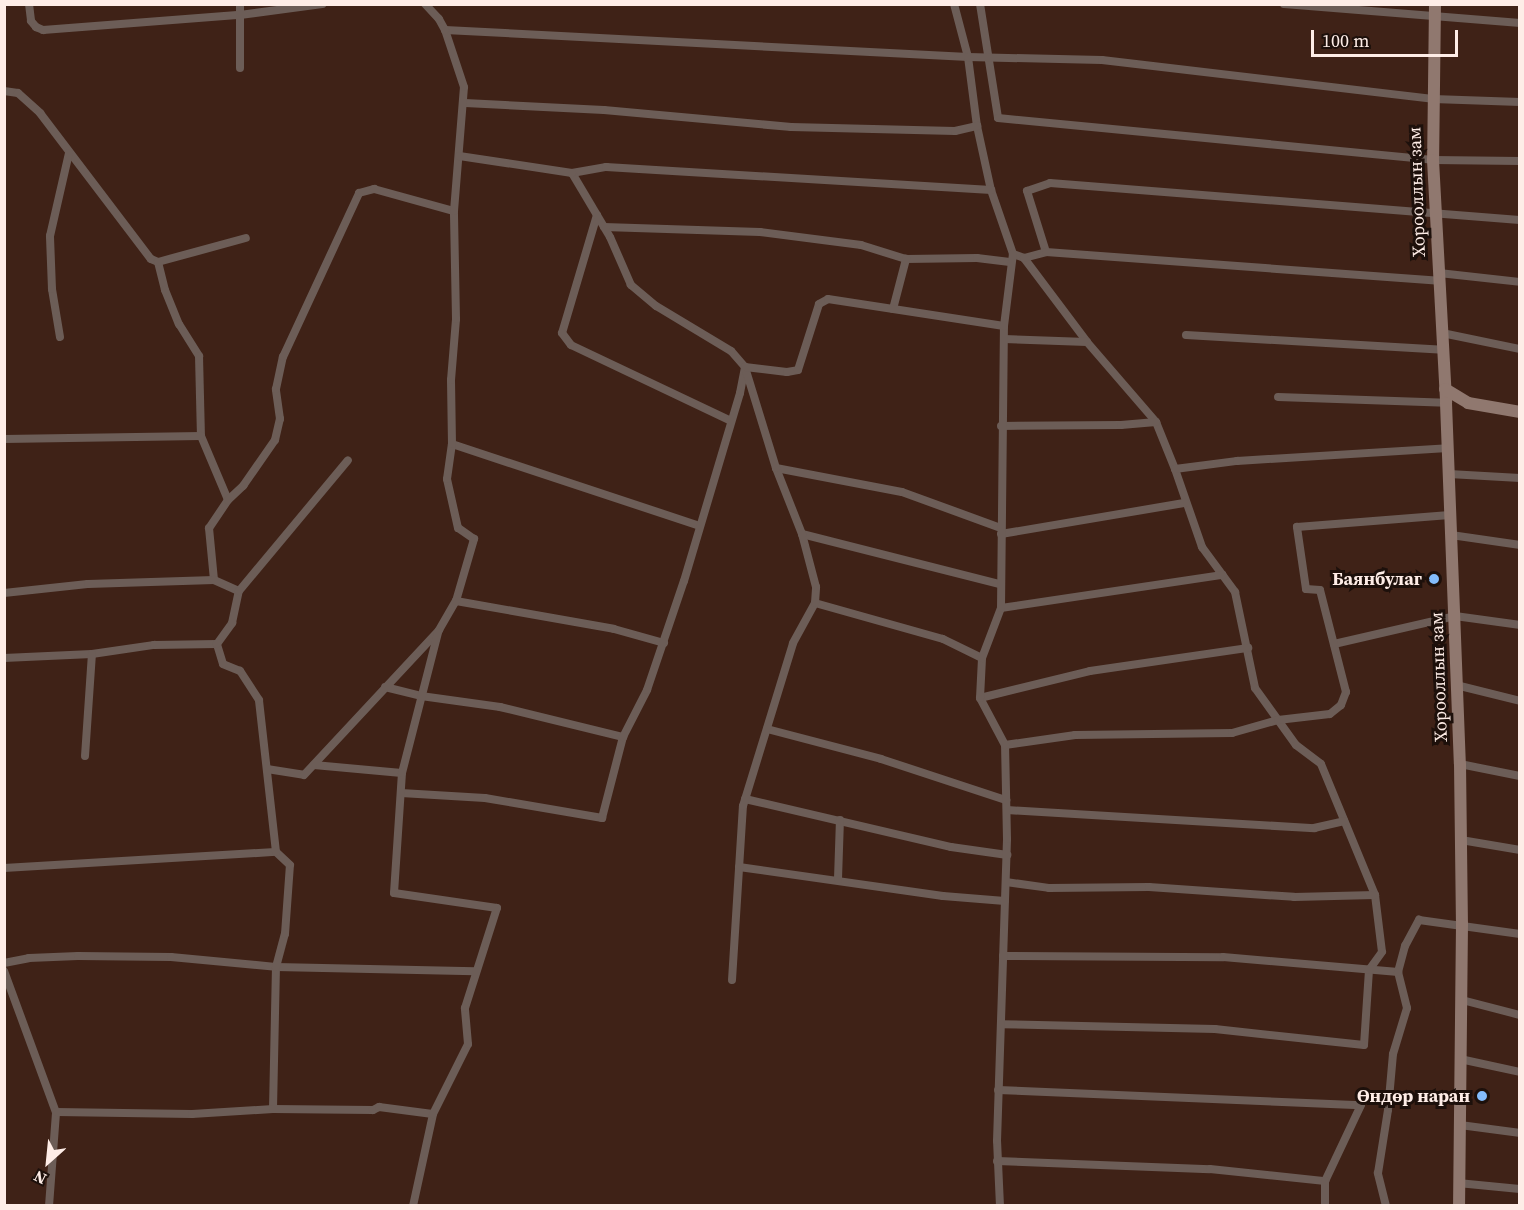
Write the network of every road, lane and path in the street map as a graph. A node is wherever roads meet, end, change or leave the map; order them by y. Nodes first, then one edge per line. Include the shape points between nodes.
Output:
1 (29, 4) edge
2 (240, 4) edge
3 (322, 4) edge
4 (425, 4) edge
5 (954, 4) edge
6 (980, 4) edge
7 (1284, 4) edge
8 (1435, 10) edge
9 (240, 15) junction
10 (1520, 23) edge
11 (445, 30) junction
12 (968, 57) junction
13 (990, 58) junction
14 (240, 68) dead end
15 (4, 91) edge
16 (1432, 99) junction
17 (1520, 102) edge
18 (465, 103) junction
19 (977, 126) junction
20 (69, 153) junction
21 (459, 156) junction
22 (1432, 160) junction
23 (1520, 160) edge
24 (572, 173) junction
25 (991, 190) junction
26 (454, 211) junction
27 (1436, 214) junction
28 (597, 215) junction
29 (1520, 220) edge
30 (604, 227) junction
31 (246, 238) dead end
32 (1046, 252) junction
33 (1012, 258) junction
34 (1024, 258) junction
35 (906, 259) junction
36 (158, 262) junction
37 (1439, 277) junction
38 (1520, 282) edge
39 (893, 309) junction
40 (1004, 326) junction
41 (1442, 333) junction
42 (1186, 335) dead end
43 (60, 337) dead end
44 (1004, 339) junction
45 (1087, 342) junction
46 (1520, 349) edge
47 (1443, 350) junction
48 (745, 366) junction
49 (1445, 389) junction
50 (1278, 397) dead end
51 (1446, 403) junction
52 (1520, 412) edge
53 (731, 421) junction
54 (1156, 422) junction
55 (1001, 426) junction
56 (201, 436) junction
57 (4, 439) edge
58 (452, 444) junction
59 (1448, 448) junction
60 (348, 460) dead end
61 (776, 468) junction
62 (1175, 469) junction
63 (1449, 474) junction
64 (1520, 478) edge
65 (228, 500) junction
66 (1185, 503) junction
67 (1450, 515) junction
68 (700, 526) junction
69 (1001, 531) junction
70 (802, 534) junction
71 (1451, 535) junction
72 (1520, 546) edge
73 (1223, 575) junction
74 (214, 580) junction
75 (1000, 584) junction
76 (239, 591) junction
77 (4, 593) edge
78 (456, 601) junction
79 (815, 603) junction
80 (1000, 608) junction
81 (1455, 616) junction
82 (1520, 625) edge
83 (438, 630) junction
84 (664, 643) junction
85 (217, 644) junction
86 (1334, 644) junction
87 (1248, 648) junction
88 (92, 654) junction
89 (4, 658) edge
90 (982, 658) junction
91 (1456, 685) junction
92 (385, 687) junction
93 (421, 696) junction
94 (980, 698) junction
95 (1520, 701) edge
96 (1278, 720) junction
97 (767, 729) junction
98 (623, 737) junction
99 (1005, 745) junction
100 (85, 756) dead end
101 (1460, 764) junction
102 (314, 765) junction
103 (267, 769) junction
104 (402, 773) junction
105 (1520, 776) edge
106 (401, 793) junction
107 (745, 799) junction
108 (1006, 800) junction
109 (1007, 810) junction
110 (840, 820) junction
111 (1344, 822) junction
112 (1461, 840) junction
113 (1520, 849) edge
114 (276, 852) junction
115 (1007, 855) junction
116 (739, 867) junction
117 (4, 868) edge
118 (838, 879) junction
119 (1006, 882) junction
120 (1375, 895) junction
121 (1005, 901) junction
122 (1462, 924) junction
123 (1520, 934) edge
124 (1003, 956) junction
125 (4, 963) edge
126 (276, 967) junction
127 (4, 970) edge
128 (1369, 970) junction
129 (475, 971) junction
130 (1398, 972) junction
131 (732, 980) dead end
132 (1462, 1000) junction
133 (1520, 1015) edge
134 (1001, 1023) junction
135 (1460, 1059) junction
136 (1520, 1072) edge
137 (998, 1090) junction
138 (273, 1109) junction
139 (56, 1112) junction
140 (433, 1114) junction
141 (1460, 1125) junction
142 (1520, 1133) edge
143 (997, 1161) junction
144 (1325, 1181) junction
145 (1458, 1183) junction
146 (1520, 1189) edge
147 (49, 1206) edge
148 (413, 1206) edge
149 (1000, 1206) edge
150 (1325, 1206) edge
151 (1386, 1206) edge
152 (1458, 1206) edge

1 - 9 street via 31,21 43,30
2 - 9 street
3 - 9 street
4 - 11 street
5 - 12 street
6 - 13 street
7 - 8 street
8 - 10 street
8 - 16 street, Хорооллын зам
9 - 14 street
11 - 12 street
11 - 18 street via 464,87
12 - 13 street
12 - 19 street
13 - 16 street via 1102,60
13 - 22 street via 998,118
15 - 20 street via 18,93 40,113
16 - 17 street
16 - 22 street, Хорооллын зам
18 - 19 street via 604,110 791,127 955,131
18 - 21 street
19 - 25 street
20 - 36 street via 151,259
20 - 43 street via 50,236 52,289
21 - 24 street
21 - 26 street
22 - 23 street
22 - 27 street, Хорооллын зам
24 - 25 street via 606,167
24 - 28 street
25 - 33 street
26 - 58 street
26 - 65 street via 374,189 358,193 283,357 276,388 280,419 275,440 243,486
27 - 29 street
27 - 32 street via 1050,183 1027,191
27 - 37 street, Хорооллын зам
28 - 30 street
28 - 53 street via 562,333 571,345
30 - 35 street via 760,232 861,245
30 - 48 street via 631,285 656,306 731,351
31 - 36 street
32 - 34 street
32 - 37 street
33 - 34 street
33 - 35 street
33 - 40 street
34 - 45 street
35 - 39 street
36 - 56 street via 176,316 199,356
37 - 38 street
37 - 41 street, Хорооллын зам
39 - 40 street
39 - 48 street via 828,298 819,304 798,370
40 - 44 street
41 - 46 street
41 - 47 street, Хорооллын зам
42 - 47 street
44 - 45 street
44 - 55 street
45 - 54 street
47 - 49 street, Хорооллын зам
48 - 53 street
48 - 61 street
49 - 51 street, Хорооллын зам
49 - 52 street via 1468,403
50 - 51 street
51 - 59 street, Хорооллын зам
53 - 68 street
54 - 55 street
54 - 62 street
55 - 69 street
56 - 57 street
56 - 65 street
58 - 68 street
58 - 78 street via 447,479 458,528 474,539
59 - 62 street via 1237,461
59 - 63 street, Хорооллын зам
60 - 76 street
61 - 69 street via 902,492
61 - 70 street
62 - 66 street
63 - 64 street
63 - 67 street, Хорооллын зам
65 - 74 street via 209,528
66 - 69 street
66 - 73 street via 1202,547
67 - 71 street, Хорооллын зам
67 - 86 street via 1297,527 1306,589 1320,590
68 - 84 street
69 - 75 street
70 - 75 street
70 - 79 street via 816,587
71 - 72 street
71 - 81 street, Хорооллын зам
73 - 80 street
73 - 87 street via 1235,591
74 - 76 street
74 - 77 street via 88,584
75 - 80 street
76 - 85 street via 232,623
78 - 83 street
78 - 84 street via 614,629
79 - 90 street via 943,639
79 - 97 street via 793,643
80 - 90 street
81 - 82 street
81 - 86 street
81 - 91 street, Хорооллын зам
83 - 92 street
83 - 93 street
84 - 98 street via 647,690
85 - 88 street via 154,645
85 - 103 street via 223,664 240,671 259,700
86 - 96 street via 1346,692 1341,705 1330,714
87 - 94 street via 1090,671
87 - 96 street via 1255,688
88 - 89 street
88 - 100 street
90 - 94 street
91 - 95 street
91 - 101 street, Хорооллын зам
92 - 93 street
92 - 102 street
93 - 98 street via 501,707
93 - 104 street
94 - 99 street
96 - 99 street via 1232,733 1075,735
96 - 111 street via 1296,745 1321,764
97 - 107 street
97 - 108 street via 881,759
98 - 106 street via 602,818 485,798
99 - 108 street
101 - 105 street
101 - 112 street, Хорооллын зам
102 - 103 street via 304,775
102 - 104 street
103 - 114 street
104 - 106 street
106 - 129 street via 394,893 497,908
107 - 110 street
107 - 116 street
108 - 109 street
109 - 111 street via 1314,828
109 - 115 street
110 - 115 street via 951,847
110 - 118 street
111 - 120 street
112 - 113 street
112 - 122 street, Хорооллын зам
114 - 117 street
114 - 126 street via 290,865 285,934
115 - 119 street
116 - 118 street
116 - 131 street
118 - 121 street via 943,896
119 - 120 street via 1049,888 1149,886 1294,897
119 - 121 street
120 - 128 street via 1382,952
121 - 124 street
122 - 123 street
122 - 130 street via 1419,920 1405,946
122 - 132 street, Хорооллын зам
124 - 128 street via 1223,957
124 - 134 street
125 - 126 street via 78,956 171,957
126 - 129 street
126 - 138 street
127 - 139 street
128 - 130 street
128 - 134 street via 1364,1045 1215,1029
129 - 140 street via 465,1008 468,1044
130 - 151 street via 1407,1008 1393,1054 1378,1173
132 - 133 street
132 - 135 street, Хорооллын зам
134 - 137 street
135 - 136 street
135 - 141 street, Хорооллын зам
137 - 143 street
137 - 144 street via 1361,1105
138 - 139 street via 192,1114
138 - 140 street via 379,1107
139 - 147 street
140 - 148 street
141 - 142 street
141 - 145 street, Хорооллын зам
143 - 144 street via 1210,1169
143 - 149 street
144 - 150 street
145 - 146 street
145 - 152 street, Хорооллын зам

